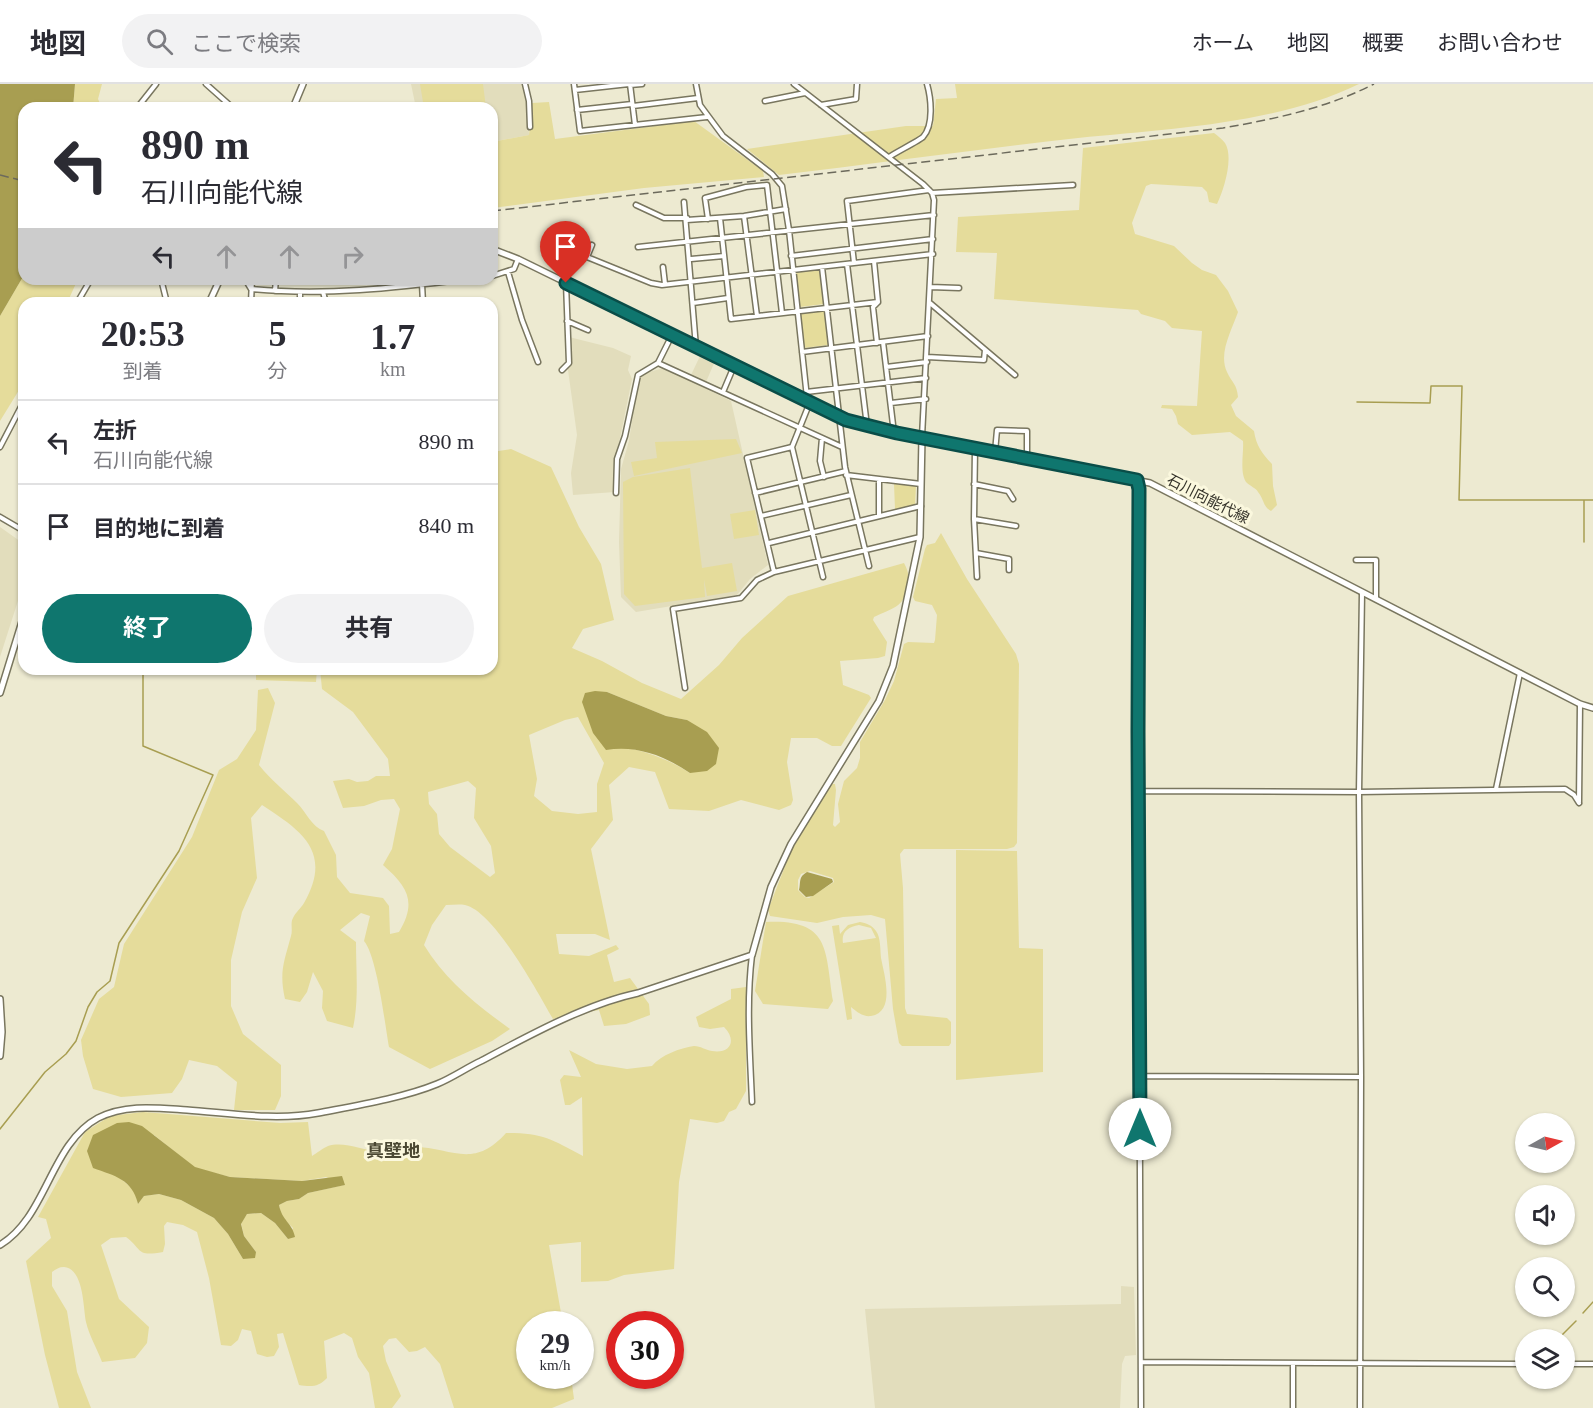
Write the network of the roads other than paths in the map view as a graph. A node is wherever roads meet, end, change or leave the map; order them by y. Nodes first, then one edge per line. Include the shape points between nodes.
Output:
1 (156, 84) edge
2 (207, 84) edge
3 (303, 84) edge
4 (525, 84) edge
5 (574, 84) edge
6 (630, 84) edge
7 (642, 84) edge
8 (696, 84) edge
9 (795, 84) edge
10 (857, 84) edge
11 (927, 84) edge
12 (574, 90) junction
13 (806, 93) junction
14 (698, 98) junction
15 (765, 101) dead end
16 (142, 102) edge
17 (226, 102) edge
18 (296, 102) edge
19 (632, 105) junction
20 (821, 105) junction
21 (577, 110) junction
22 (708, 117) junction
23 (635, 125) junction
24 (530, 127) dead end
25 (889, 157) junction
26 (1073, 185) dead end
27 (931, 191) junction
28 (684, 202) dead end
29 (636, 205) dead end
30 (786, 210) junction
31 (770, 212) junction
32 (934, 215) junction
33 (744, 216) junction
34 (664, 218) junction
35 (720, 218) junction
36 (687, 219) junction
37 (708, 219) junction
38 (657, 220) dead end
39 (850, 224) junction
40 (789, 230) junction
41 (773, 232) junction
42 (747, 235) junction
43 (722, 238) junction
44 (933, 238) junction
45 (689, 242) junction
46 (592, 245) dead end
47 (638, 247) dead end
48 (853, 249) junction
49 (498, 251) edge
50 (933, 255) junction
51 (724, 256) junction
52 (791, 256) junction
53 (518, 259) junction
54 (691, 259) junction
55 (874, 261) junction
56 (854, 263) junction
57 (847, 264) junction
58 (663, 267) dead end
59 (822, 267) junction
60 (793, 270) junction
61 (508, 272) junction
62 (777, 272) junction
63 (498, 274) edge
64 (753, 275) junction
65 (727, 278) junction
66 (692, 281) junction
67 (566, 283) junction
68 (249, 285) edge
69 (252, 285) edge
70 (276, 285) edge
71 (416, 285) edge
72 (665, 285) junction
73 (930, 287) junction
74 (959, 288) dead end
75 (252, 289) junction
76 (275, 291) junction
77 (323, 292) junction
78 (300, 293) junction
79 (251, 297) edge
80 (300, 297) edge
81 (324, 297) edge
82 (728, 298) junction
83 (878, 302) junction
84 (930, 302) junction
85 (693, 303) junction
86 (852, 304) junction
87 (826, 308) junction
88 (797, 311) junction
89 (782, 313) junction
90 (757, 316) junction
91 (567, 321) junction
92 (588, 330) dead end
93 (672, 335) junction
94 (928, 336) junction
95 (880, 342) junction
96 (856, 345) junction
97 (696, 347) junction
98 (832, 348) junction
99 (985, 349) junction
100 (802, 352) junction
101 (927, 359) junction
102 (538, 362) dead end
103 (658, 363) junction
104 (734, 366) junction
105 (886, 367) junction
106 (562, 370) dead end
107 (1015, 375) dead end
108 (926, 378) junction
109 (888, 383) junction
110 (862, 386) junction
111 (836, 389) junction
112 (723, 392) junction
113 (806, 392) junction
114 (926, 399) junction
115 (807, 401) junction
116 (891, 403) junction
117 (18, 412) edge
118 (840, 417) junction
119 (867, 426) junction
120 (799, 428) junction
121 (8, 431) junction
122 (894, 433) junction
123 (922, 437) junction
124 (822, 438) junction
125 (0, 442) edge
126 (0, 447) edge
127 (792, 447) junction
128 (842, 448) junction
129 (975, 449) junction
130 (995, 453) junction
131 (1027, 459) junction
132 (846, 473) junction
133 (824, 477) junction
134 (879, 479) junction
135 (1137, 480) junction
136 (800, 482) junction
137 (921, 484) junction
138 (974, 484) junction
139 (755, 493) junction
140 (616, 494) dead end
141 (850, 495) junction
142 (1013, 499) dead end
143 (806, 506) junction
144 (921, 506) junction
145 (879, 515) junction
146 (761, 516) junction
147 (0, 517) edge
148 (974, 519) junction
149 (858, 521) junction
150 (1016, 526) dead end
151 (18, 528) edge
152 (813, 531) junction
153 (920, 537) junction
154 (769, 543) junction
155 (865, 550) junction
156 (975, 552) junction
157 (1356, 560) dead end
158 (820, 561) junction
159 (869, 566) dead end
160 (1009, 570) dead end
161 (774, 572) junction
162 (823, 577) dead end
163 (977, 577) dead end
164 (1362, 593) junction
165 (1376, 600) junction
166 (18, 634) edge
167 (1520, 673) junction
168 (685, 688) dead end
169 (0, 693) edge
170 (1580, 704) junction
171 (1593, 708) edge
172 (1496, 789) junction
173 (1138, 791) junction
174 (1359, 792) junction
175 (752, 955) junction
176 (0, 999) edge
177 (0, 1056) edge
178 (1140, 1076) junction
179 (1361, 1077) junction
180 (752, 1102) dead end
181 (0, 1245) edge
182 (1141, 1362) junction
183 (1293, 1364) junction
184 (1360, 1364) junction
185 (1515, 1364) edge
186 (1575, 1364) edge
187 (1593, 1364) edge
188 (1141, 1408) edge
189 (1293, 1408) edge
190 (1360, 1408) edge

1 - 16 street
2 - 17 street
3 - 18 main road
4 - 24 street
5 - 12 street
6 - 7 street
6 - 12 street
6 - 19 street
8 - 14 street
9 - 13 street
10 - 20 street via 856,99
11 - 25 street via 930,101 923,138
12 - 21 street
13 - 15 street
13 - 20 street
14 - 19 street
14 - 22 street
19 - 21 street
19 - 23 street
20 - 25 street
21 - 23 street via 580,131
22 - 23 street
22 - 30 street via 734,146 782,186
25 - 27 street
26 - 27 street
27 - 32 street
27 - 39 street via 847,201
28 - 36 street
29 - 34 street
30 - 31 street
30 - 40 street
31 - 33 street
31 - 37 street via 766,185 746,187 705,198
31 - 41 street
32 - 39 street
32 - 44 street
33 - 35 street
33 - 42 street
34 - 36 street
34 - 38 street
35 - 37 street
35 - 43 street
36 - 37 street
36 - 45 street
39 - 40 street
39 - 48 street
40 - 41 street
40 - 52 street
41 - 42 street
41 - 62 street
42 - 43 street
42 - 64 street
43 - 45 street
43 - 51 street
44 - 48 street
44 - 50 street
45 - 47 street
45 - 54 street
46 - 72 street via 587,257
48 - 52 street
48 - 56 street
49 - 53 main road, 石川向能代線
50 - 55 street
50 - 73 street
51 - 54 street
51 - 65 street
52 - 60 street
53 - 61 street
53 - 67 main road, 石川向能代線
54 - 66 street
55 - 56 street
55 - 83 street
56 - 57 street
57 - 59 street
57 - 86 street
58 - 72 street
59 - 60 street
59 - 87 street
60 - 62 street
60 - 88 street
61 - 63 street
61 - 102 street
62 - 64 street
62 - 89 street
64 - 65 street
64 - 90 street
65 - 66 street
65 - 82 street
66 - 72 street
66 - 85 street
67 - 91 street
67 - 93 main road, 石川向能代線
68 - 75 street
69 - 75 street
70 - 76 street
71 - 77 street
73 - 74 street
73 - 84 street
75 - 76 street
75 - 79 street
76 - 78 street
77 - 78 street
77 - 81 street
78 - 80 street
82 - 85 street
82 - 90 street via 731,319
83 - 86 street
83 - 95 street via 873,307
84 - 94 street
84 - 99 street
85 - 97 street
86 - 87 street
86 - 96 street
87 - 88 street
87 - 98 street
88 - 89 street
88 - 100 street
89 - 90 street
91 - 92 street
91 - 106 street via 569,363
93 - 97 main road, 石川向能代線
93 - 103 street
94 - 95 street
94 - 101 street
95 - 96 street
95 - 105 street
96 - 98 street
96 - 110 street
97 - 104 main road, 石川向能代線
98 - 100 street
98 - 111 street
99 - 101 street via 984,360
99 - 107 street
100 - 113 street
101 - 105 street
101 - 108 street
103 - 112 street
103 - 140 street via 638,375 618,459
104 - 112 street
104 - 115 main road, 石川向能代線
105 - 109 street
108 - 109 street
108 - 114 street
109 - 110 street
109 - 116 street
110 - 111 street
110 - 119 street
111 - 113 street
111 - 118 street
112 - 120 street
113 - 115 street
114 - 116 street
114 - 123 street
115 - 118 main road, 石川向能代線
115 - 120 street
116 - 122 street
117 - 121 street
118 - 119 main road, 石川向能代線
118 - 128 street
119 - 122 main road, 石川向能代線
120 - 124 street
120 - 127 street
121 - 125 street
121 - 126 street
122 - 123 main road, 石川向能代線
123 - 129 main road, 石川向能代線
123 - 137 main road
124 - 128 street
124 - 133 street via 820,461
127 - 136 street
127 - 139 street via 747,459
128 - 132 street
129 - 130 main road, 石川向能代線
129 - 138 street
130 - 131 main road, 石川向能代線
130 - 131 street via 997,430 1027,431
131 - 135 main road, 石川向能代線
132 - 133 street
132 - 134 street
132 - 141 street
133 - 136 street
134 - 137 street
134 - 145 street
135 - 164 main road, 石川向能代線 via 1172,494
135 - 173 street
136 - 139 street
136 - 143 street
137 - 144 main road
138 - 142 street via 1008,491
138 - 148 street
139 - 146 street
141 - 143 street
141 - 149 street
143 - 146 street
143 - 152 street
144 - 145 street
144 - 153 main road
145 - 149 street
146 - 154 street
147 - 151 street
148 - 150 street
148 - 156 street
149 - 152 street
149 - 155 street
152 - 154 street
152 - 158 street
153 - 155 street
153 - 175 main road via 898,650 887,684 791,844 771,887
154 - 161 street
155 - 158 street
155 - 159 street
156 - 160 street via 1009,559
156 - 163 street
157 - 165 street via 1376,560
158 - 161 street
158 - 162 street
161 - 168 street via 757,580 741,598 673,609
164 - 165 main road, 石川向能代線
164 - 174 street
165 - 167 main road, 石川向能代線
166 - 169 main road
167 - 170 main road, 石川向能代線
167 - 172 street
170 - 171 main road, 石川向能代線
170 - 172 street via 1579,803 1565,789
172 - 174 street
173 - 174 street
173 - 178 street
174 - 179 street
175 - 180 street via 748,1021
175 - 181 main road via 623,996 546,1027 437,1084 366,1104 290,1115 150,1107 114,1111 96,1120 72,1143 26,1223
176 - 177 main road
178 - 179 street
178 - 182 street
179 - 184 street
182 - 183 street
182 - 188 street
183 - 184 street
183 - 189 street
184 - 185 street
184 - 190 street
186 - 187 street

